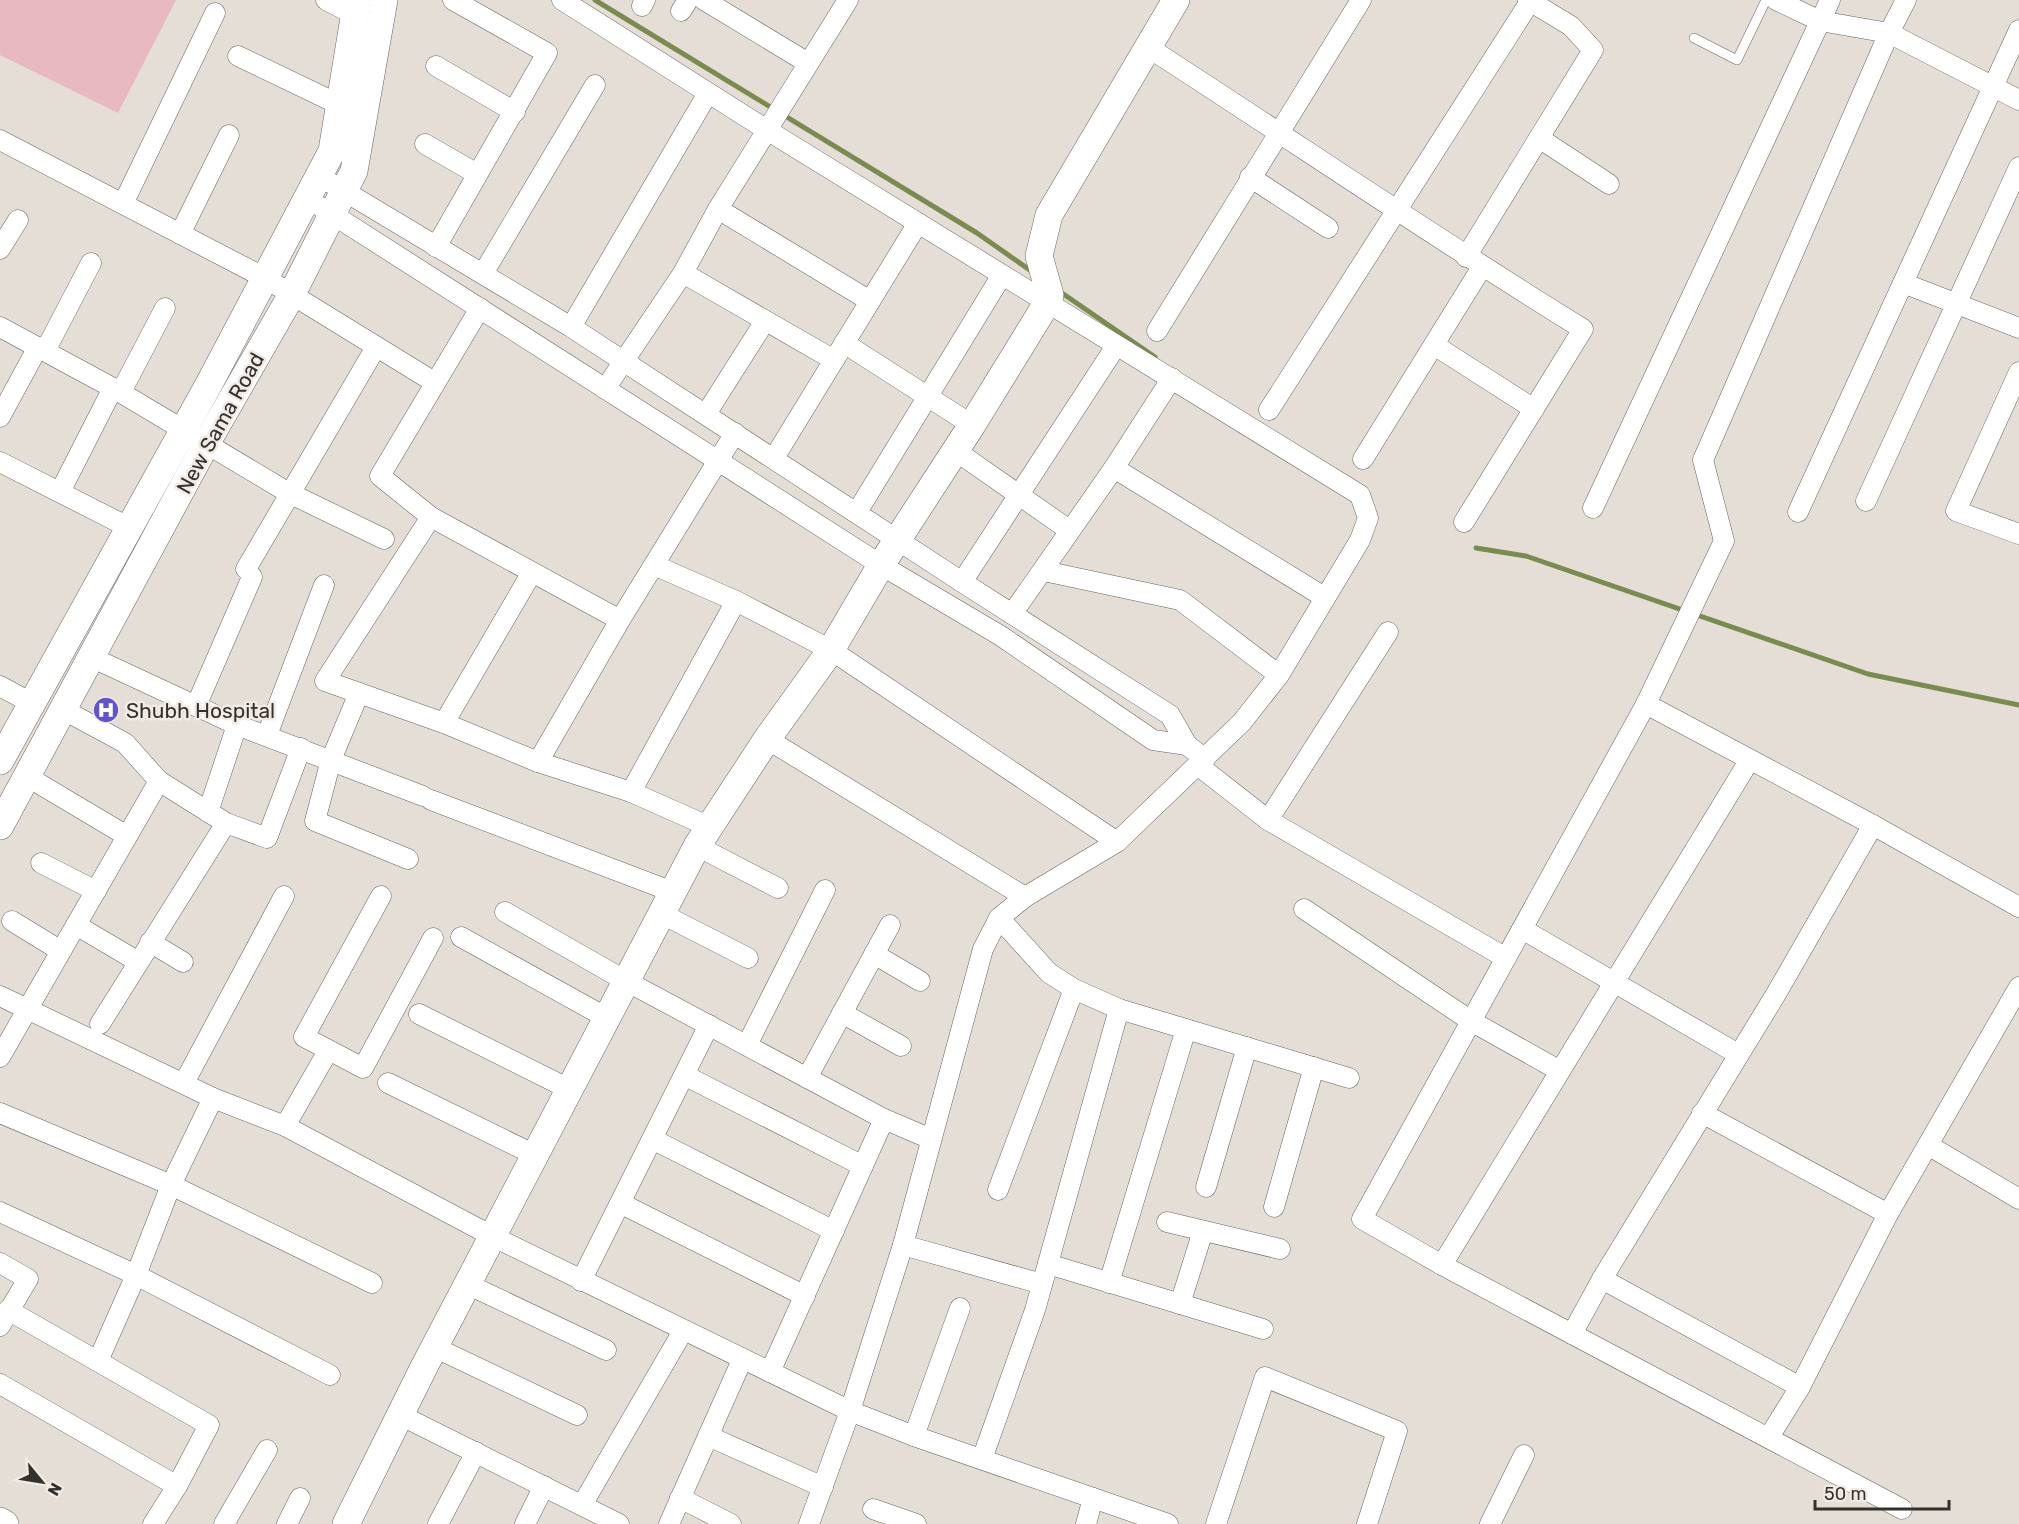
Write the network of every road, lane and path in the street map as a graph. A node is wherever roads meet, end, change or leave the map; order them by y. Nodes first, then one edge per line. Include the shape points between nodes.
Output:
1 (326, 0) edge
2 (384, 0) edge
3 (453, 0) edge
4 (562, 0) edge
5 (704, 0) edge
6 (1176, 0) edge
7 (1361, 0) edge
8 (1530, 0) edge
9 (1766, 0) edge
10 (1776, 0) edge
11 (1830, 0) edge
12 (1906, 0) edge
13 (847, 1) edge
14 (356, 7) edge
15 (215, 13) dead end
16 (1820, 21) junction
17 (2019, 30) edge
18 (1889, 33) junction
19 (1694, 38) dead end
20 (1146, 46) junction
21 (238, 56) dead end
22 (808, 63) junction
23 (436, 66) dead end
24 (595, 85) dead end
25 (1993, 85) junction
26 (708, 93) junction
27 (2019, 100) edge
28 (340, 105) junction
29 (515, 112) junction
30 (771, 126) junction
31 (1278, 131) junction
32 (229, 135) dead end
33 (1539, 138) junction
34 (0, 140) edge
35 (425, 144) dead end
36 (2019, 167) edge
37 (477, 174) junction
38 (1250, 177) junction
39 (1609, 184) dead end
40 (313, 187) junction
41 (345, 190) junction
42 (123, 204) junction
43 (718, 209) junction
44 (1399, 209) junction
45 (333, 216) junction
46 (18, 220) dead end
47 (918, 223) junction
48 (1328, 228) dead end
49 (180, 234) junction
50 (436, 246) junction
51 (0, 249) edge
52 (1474, 262) junction
53 (91, 263) dead end
54 (484, 272) junction
55 (682, 273) junction
56 (1002, 275) junction
57 (265, 278) junction
58 (1903, 283) junction
59 (291, 296) junction
60 (1048, 299) junction
61 (870, 301) junction
62 (1957, 304) junction
63 (165, 308) dead end
64 (480, 308) junction
65 (765, 321) junction
66 (0, 327) edge
67 (571, 327) junction
68 (2019, 328) edge
69 (1157, 332) dead end
70 (844, 343) junction
71 (1434, 345) junction
72 (1116, 346) junction
73 (376, 347) junction
74 (42, 349) junction
75 (834, 360) junction
76 (622, 361) junction
77 (2019, 372) edge
78 (1172, 378) junction
79 (434, 382) junction
80 (605, 389) junction
81 (117, 390) junction
82 (927, 397) junction
83 (1534, 408) junction
84 (1269, 410) dead end
85 (2011, 410) edge
86 (706, 414) junction
87 (0, 417) edge
88 (972, 425) junction
89 (183, 431) junction
90 (735, 432) junction
91 (206, 444) junction
92 (956, 451) junction
93 (774, 458) junction
94 (1363, 459) dead end
95 (716, 460) junction
96 (2, 467) edge
97 (1114, 468) junction
98 (60, 492) junction
99 (289, 492) junction
100 (1020, 494) junction
101 (1866, 501) dead end
102 (1593, 508) dead end
103 (857, 512) junction
104 (1798, 512) dead end
105 (431, 517) junction
106 (1464, 522) dead end
107 (130, 528) junction
108 (1069, 530) junction
109 (2019, 534) edge
110 (384, 539) dead end
111 (897, 540) junction
112 (654, 565) junction
113 (881, 565) junction
114 (1044, 571) junction
115 (531, 573) junction
116 (962, 582) junction
117 (324, 585) dead end
118 (1324, 597) junction
119 (736, 601) junction
120 (1012, 614) junction
121 (620, 620) junction
122 (1388, 632) dead end
123 (831, 650) junction
124 (93, 658) junction
125 (1279, 675) junction
126 (0, 686) edge
127 (359, 693) junction
128 (33, 704) junction
129 (1646, 704) junction
130 (196, 706) junction
131 (64, 710) junction
132 (444, 723) junction
133 (237, 725) junction
134 (267, 735) junction
135 (767, 739) junction
136 (1188, 745) junction
137 (301, 748) junction
138 (332, 760) junction
139 (0, 761) edge
140 (1749, 761) junction
141 (538, 762) junction
142 (1202, 762) junction
143 (159, 781) junction
144 (38, 783) dead end
145 (631, 792) junction
146 (208, 812) junction
147 (1268, 820) junction
148 (226, 823) junction
149 (1873, 825) junction
150 (0, 826) edge
151 (127, 836) junction
152 (704, 836) junction
153 (1117, 842) junction
154 (408, 859) dead end
155 (41, 863) dead end
156 (778, 888) dead end
157 (825, 890) dead end
158 (96, 891) junction
159 (284, 896) dead end
160 (381, 896) dead end
161 (1024, 897) junction
162 (668, 903) junction
163 (2019, 907) edge
164 (1304, 909) dead end
165 (505, 912) dead end
166 (999, 918) junction
167 (12, 921) dead end
168 (76, 925) junction
169 (890, 925) dead end
170 (1522, 929) junction
171 (461, 937) dead end
172 (433, 938) dead end
173 (150, 942) junction
174 (61, 951) junction
175 (874, 954) junction
176 (748, 958) dead end
177 (1506, 958) junction
178 (137, 961) junction
179 (183, 962) dead end
180 (626, 981) junction
181 (920, 981) dead end
182 (1613, 984) junction
183 (2019, 987) edge
184 (1074, 989) junction
185 (0, 996) edge
186 (28, 1009) junction
187 (1119, 1009) junction
188 (842, 1013) junction
189 (419, 1014) dead end
190 (607, 1018) junction
191 (1471, 1021) junction
192 (100, 1024) dead end
193 (709, 1026) junction
194 (1186, 1029) junction
195 (747, 1045) junction
196 (901, 1046) dead end
197 (1247, 1047) junction
198 (328, 1051) junction
199 (1738, 1054) junction
200 (0, 1057) edge
201 (1314, 1067) junction
202 (1560, 1071) junction
203 (684, 1075) junction
204 (807, 1077) junction
205 (1349, 1078) dead end
206 (184, 1083) junction
207 (388, 1083) dead end
208 (571, 1090) junction
209 (213, 1098) junction
210 (0, 1113) edge
211 (1702, 1113) junction
212 (884, 1119) junction
213 (285, 1126) junction
214 (652, 1138) junction
215 (931, 1139) junction
216 (1928, 1145) junction
217 (535, 1155) junction
218 (863, 1166) junction
219 (171, 1185) junction
220 (1206, 1187) dead end
221 (998, 1190) dead end
222 (2019, 1199) edge
223 (620, 1203) junction
224 (1274, 1207) dead end
225 (0, 1212) edge
226 (1888, 1214) junction
227 (1167, 1222) dead end
228 (1203, 1230) junction
229 (834, 1231) junction
230 (492, 1236) junction
231 (903, 1245) junction
232 (1280, 1249) dead end
233 (0, 1263) edge
234 (1048, 1264) junction
235 (1442, 1265) junction
236 (136, 1275) junction
237 (1602, 1279) junction
238 (581, 1281) junction
239 (372, 1283) dead end
240 (1109, 1283) junction
241 (467, 1284) junction
242 (1042, 1284) junction
243 (805, 1296) junction
244 (1180, 1304) junction
245 (960, 1308) dead end
246 (4, 1318) edge
247 (1263, 1329) dead end
248 (683, 1331) junction
249 (1572, 1334) junction
250 (434, 1347) junction
251 (606, 1350) dead end
252 (742, 1360) junction
253 (98, 1361) junction
254 (770, 1372) junction
255 (330, 1375) dead end
256 (0, 1384) edge
257 (1800, 1387) junction
258 (850, 1411) junction
259 (400, 1415) junction
260 (577, 1415) dead end
261 (708, 1436) junction
262 (914, 1436) junction
263 (1769, 1437) junction
264 (267, 1450) dead end
265 (476, 1452) junction
266 (1524, 1455) dead end
267 (982, 1459) junction
268 (177, 1486) junction
269 (544, 1486) junction
270 (822, 1487) junction
271 (300, 1498) dead end
272 (680, 1498) junction
273 (1093, 1498) junction
274 (582, 1505) junction
275 (873, 1509) dead end
276 (1902, 1509) dead end
277 (0, 1521) edge
278 (5, 1524) edge
279 (153, 1524) edge
280 (224, 1524) edge
281 (287, 1524) edge
282 (346, 1524) edge
283 (438, 1524) edge
284 (525, 1524) edge
285 (617, 1524) edge
286 (669, 1524) edge
287 (731, 1524) edge
288 (809, 1524) edge
289 (916, 1524) edge
290 (1086, 1524) edge
291 (1168, 1524) edge
292 (1216, 1524) edge
293 (1367, 1524) edge
294 (1490, 1524) edge

1 - 14 street
2 - 41 main road, New Sama Road via 358,157
3 - 29 street via 547,53
4 - 26 street
5 - 22 street
6 - 20 main road
7 - 31 street
8 - 33 street via 1571,26 1593,50
8 - 44 street
9 - 19 lane via 1737,60
10 - 16 street
11 - 16 street
12 - 18 street
13 - 22 street
14 - 28 main road, New Sama Road
15 - 42 street
16 - 18 street
16 - 102 street
17 - 25 street
18 - 25 street
18 - 129 street via 1703,460 1725,541
20 - 31 street
20 - 60 main road via 1050,215 1039,256
21 - 28 street
22 - 30 street
23 - 29 street
24 - 54 street
25 - 27 street
25 - 58 street
26 - 30 street
26 - 67 street
28 - 40 main road, New Sama Road via 332,152
29 - 37 street
30 - 43 street
30 - 47 street
31 - 38 street
31 - 44 street
32 - 49 street
33 - 39 street
33 - 52 street
34 - 42 street
35 - 37 street
36 - 62 street
37 - 50 street
38 - 48 street
38 - 69 street
40 - 41 street
40 - 45 street
40 - 57 main road, New Sama Road
41 - 45 main road, New Sama Road
41 - 50 street
42 - 49 street
43 - 55 street
43 - 61 street
44 - 52 street
44 - 84 street
45 - 59 main road, New Sama Road
45 - 64 street
46 - 51 street
47 - 56 street
47 - 61 street
49 - 57 street
50 - 54 street
52 - 71 street
52 - 83 street via 1583,329
53 - 74 street
54 - 67 street
55 - 65 street
55 - 76 street
56 - 60 street
56 - 82 street
57 - 59 street
57 - 89 main road, New Sama Road
58 - 62 street
58 - 104 street
59 - 73 street
59 - 91 main road, New Sama Road
60 - 72 street
60 - 88 main road
61 - 70 street
62 - 68 street
62 - 101 street
63 - 81 street
64 - 79 street
64 - 80 street
65 - 75 street
65 - 86 street
66 - 74 street
67 - 76 street
70 - 75 street
70 - 82 street
71 - 83 street
71 - 94 street
72 - 78 street
72 - 100 street
73 - 79 street
73 - 99 street
74 - 81 street
74 - 87 street
75 - 93 street
76 - 80 street
76 - 86 street
77 - 85 street
78 - 97 street
78 - 118 street via 1360,495 1368,518 1360,540
79 - 105 street via 380,476
80 - 95 street
81 - 89 street
81 - 98 street
82 - 88 street
82 - 103 street
83 - 106 street
85 - 109 street via 1956,511
86 - 90 street
88 - 92 main road
89 - 91 street
89 - 107 main road, New Sama Road
90 - 93 street
90 - 95 street
91 - 99 street
91 - 124 main road, New Sama Road
92 - 100 street
92 - 111 main road
93 - 103 street
95 - 112 street
95 - 113 street
96 - 98 street
97 - 108 street
97 - 118 street
98 - 107 street
99 - 110 street
99 - 130 street via 249,573
100 - 108 street
100 - 116 street
103 - 111 street
105 - 115 street
105 - 127 street via 325,681
107 - 128 main road, New Sama Road
108 - 114 street
111 - 113 main road
111 - 116 street
112 - 119 street
112 - 121 street
113 - 123 main road
113 - 136 street via 1001,636 1153,740
114 - 120 street
114 - 125 street via 1180,600
115 - 121 street
115 - 132 street
116 - 120 street
117 - 134 street
118 - 125 street
119 - 123 street
119 - 145 street
120 - 136 street via 1170,715
121 - 141 street
122 - 147 street
123 - 135 main road
123 - 153 street
124 - 130 street
124 - 131 main road, New Sama Road
125 - 142 street via 1259,703
126 - 128 street
127 - 132 street
127 - 138 street
128 - 139 main road, New Sama Road
129 - 140 street
129 - 170 street
130 - 133 street
131 - 143 street via 124,743
131 - 150 main road, New Sama Road
132 - 141 street
133 - 134 street
133 - 146 street
134 - 137 street
135 - 152 main road
135 - 161 street
136 - 142 street
137 - 138 street
137 - 148 street via 267,838
138 - 154 street via 315,821
138 - 162 street
140 - 149 street
140 - 182 street
141 - 145 street
142 - 147 street
142 - 153 street
143 - 146 street
143 - 151 street
144 - 151 street
145 - 152 street
146 - 148 street
147 - 177 street
148 - 173 street
149 - 163 street
149 - 199 street
151 - 158 street
152 - 156 street
152 - 162 main road
153 - 161 street
155 - 158 street
157 - 195 street
158 - 168 street
159 - 206 street
160 - 198 street via 304,1037
161 - 166 street
162 - 176 street
162 - 180 main road
164 - 191 street
165 - 180 street
166 - 184 street via 1049,973
166 - 215 street via 983,949
167 - 174 street
168 - 174 street
168 - 178 street
169 - 175 street
170 - 177 street
170 - 182 street
171 - 190 street
172 - 198 street via 363,1068
173 - 178 street
173 - 179 street
174 - 186 street
175 - 181 street
175 - 188 street
177 - 191 street
178 - 192 street
180 - 190 main road
180 - 193 street
182 - 199 street
182 - 202 street
183 - 216 street
184 - 187 street
184 - 221 street
185 - 186 street
186 - 200 street
186 - 206 street
187 - 194 street
187 - 234 street
188 - 196 street
188 - 204 street
189 - 208 street
190 - 208 main road
191 - 202 street
191 - 235 street via 1362,1219
193 - 195 street
193 - 203 street
194 - 197 street
194 - 240 street
195 - 204 street
197 - 201 street
197 - 220 street
198 - 213 street
199 - 211 street
201 - 205 street
201 - 224 street
202 - 235 street
203 - 214 street
203 - 218 street
204 - 212 street
206 - 209 street
207 - 217 street
208 - 217 main road
209 - 213 street
209 - 219 street
210 - 219 street
211 - 226 street
211 - 237 street
212 - 215 street
212 - 218 street
213 - 230 street
214 - 223 street
214 - 229 street
215 - 231 street
216 - 222 street
216 - 226 street
217 - 230 main road
218 - 229 street
219 - 236 street
219 - 239 street
223 - 238 street
223 - 243 street
225 - 236 street
226 - 257 street
227 - 228 street
228 - 232 street
228 - 244 street
229 - 243 street
230 - 238 street
230 - 241 main road
231 - 242 street
231 - 258 street
233 - 246 street via 28,1279
234 - 240 street
234 - 242 street
235 - 249 street
236 - 253 street
236 - 255 street
237 - 249 street
237 - 257 street
238 - 248 street
240 - 244 street
241 - 250 main road
241 - 251 street
242 - 267 street
243 - 254 street
244 - 247 street
245 - 262 street
246 - 253 street
248 - 252 street
248 - 274 street
249 - 263 street
250 - 259 main road
250 - 260 street
252 - 254 street
252 - 261 street
253 - 268 street via 209,1425
254 - 258 street
256 - 268 street
257 - 263 street
258 - 262 street
258 - 270 street
259 - 265 street
259 - 282 main road
261 - 270 street
261 - 272 street
262 - 267 street
263 - 276 street
264 - 280 street
265 - 269 street
265 - 283 street
266 - 294 street
267 - 273 street
268 - 279 street
269 - 274 street
269 - 284 street
270 - 288 street
271 - 281 street
272 - 286 street
272 - 287 street
273 - 290 street
273 - 291 street
274 - 285 street
275 - 289 street
277 - 278 main road
292 - 293 street via 1265,1377 1397,1431

